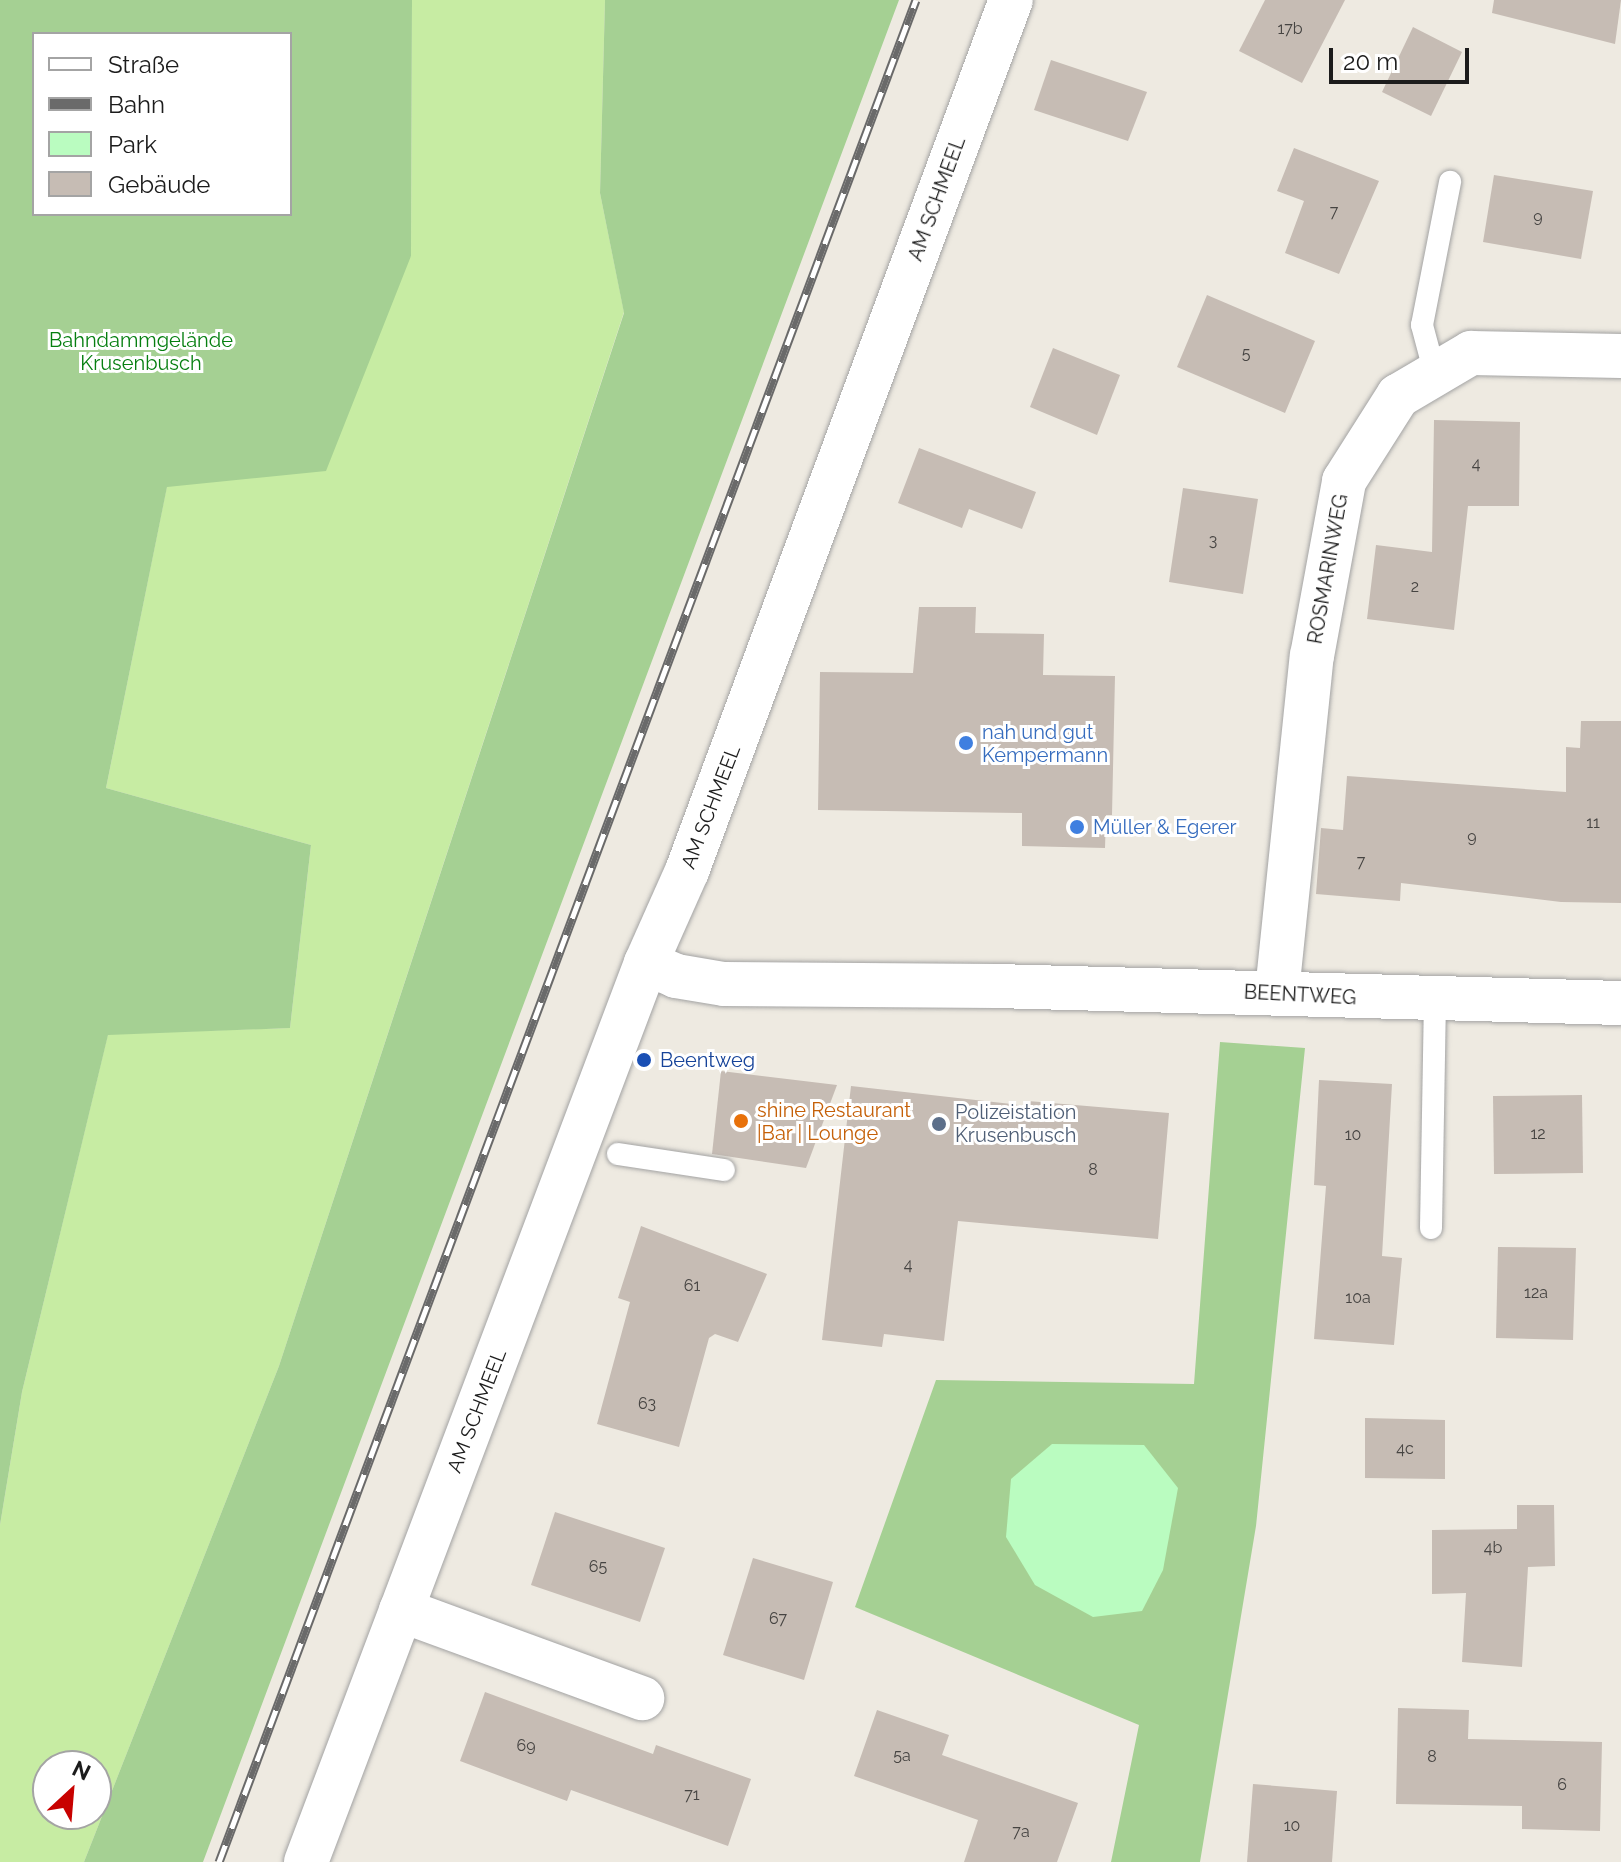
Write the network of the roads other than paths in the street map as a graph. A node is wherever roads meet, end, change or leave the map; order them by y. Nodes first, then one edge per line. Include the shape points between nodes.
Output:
1 (1011, 0) edge
2 (1450, 182) dead end
3 (1621, 356) edge
4 (1435, 374) junction
5 (646, 963) junction
6 (1277, 992) junction
7 (1435, 1000) junction
8 (1621, 1003) edge
9 (618, 1154) dead end
10 (724, 1170) dead end
11 (1431, 1228) dead end
12 (401, 1610) junction
13 (642, 1698) dead end
14 (306, 1862) edge

1 - 5 street, AM SCHMEEL via 687,871
2 - 4 lane via 1422,325
3 - 4 street, ROSMARINWEG via 1471,353
4 - 6 street, ROSMARINWEG via 1398,396 1344,481 1312,656
5 - 6 street, BEENTWEG via 676,976 724,984
5 - 12 street, AM SCHMEEL
6 - 7 street, BEENTWEG
7 - 8 street, BEENTWEG
7 - 11 lane
9 - 10 lane
12 - 13 street
12 - 14 street, AM SCHMEEL

